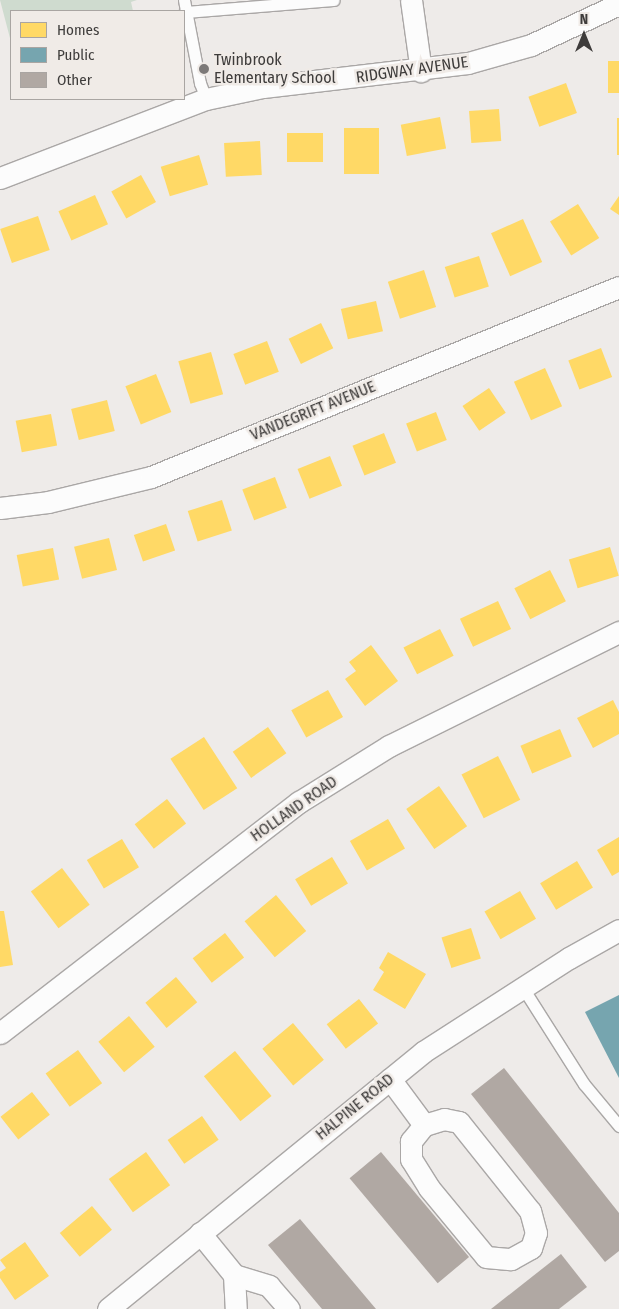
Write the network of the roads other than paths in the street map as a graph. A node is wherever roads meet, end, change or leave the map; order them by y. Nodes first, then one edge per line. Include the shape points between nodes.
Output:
1 (334, 0) edge
2 (411, 0) edge
3 (619, 4) edge
4 (185, 12) joint
5 (420, 71) junction
6 (206, 99) junction
7 (0, 178) edge
8 (619, 287) edge
9 (0, 508) edge
10 (619, 632) edge
11 (619, 930) edge
12 (523, 988) junction
13 (0, 1033) edge
14 (390, 1079) junction
15 (618, 1123) edge
16 (424, 1125) junction
17 (200, 1233) junction
18 (234, 1275) junction
19 (108, 1309) edge
20 (236, 1309) edge
21 (289, 1309) edge

1 - 4 lane
2 - 5 street
3 - 5 street, RIDGWAY AVENUE via 531,45 468,64
4 - 6 lane
5 - 6 street, RIDGWAY AVENUE via 263,86
6 - 7 street, RIDGWAY AVENUE
8 - 9 street, VANDEGRIFT AVENUE via 151,477 48,502
10 - 13 street, HOLLAND ROAD via 389,746 299,802
11 - 12 street, HALPINE ROAD
12 - 14 street, HALPINE ROAD via 423,1052
12 - 15 lane via 584,1084
14 - 16 street
14 - 17 street, HALPINE ROAD
16 - 16 street via 411,1141 410,1159 429,1188 486,1257 511,1259 531,1248 536,1233 530,1211 459,1122 444,1119
17 - 18 street
17 - 19 street, HALPINE ROAD
18 - 20 street
18 - 21 street via 269,1286

